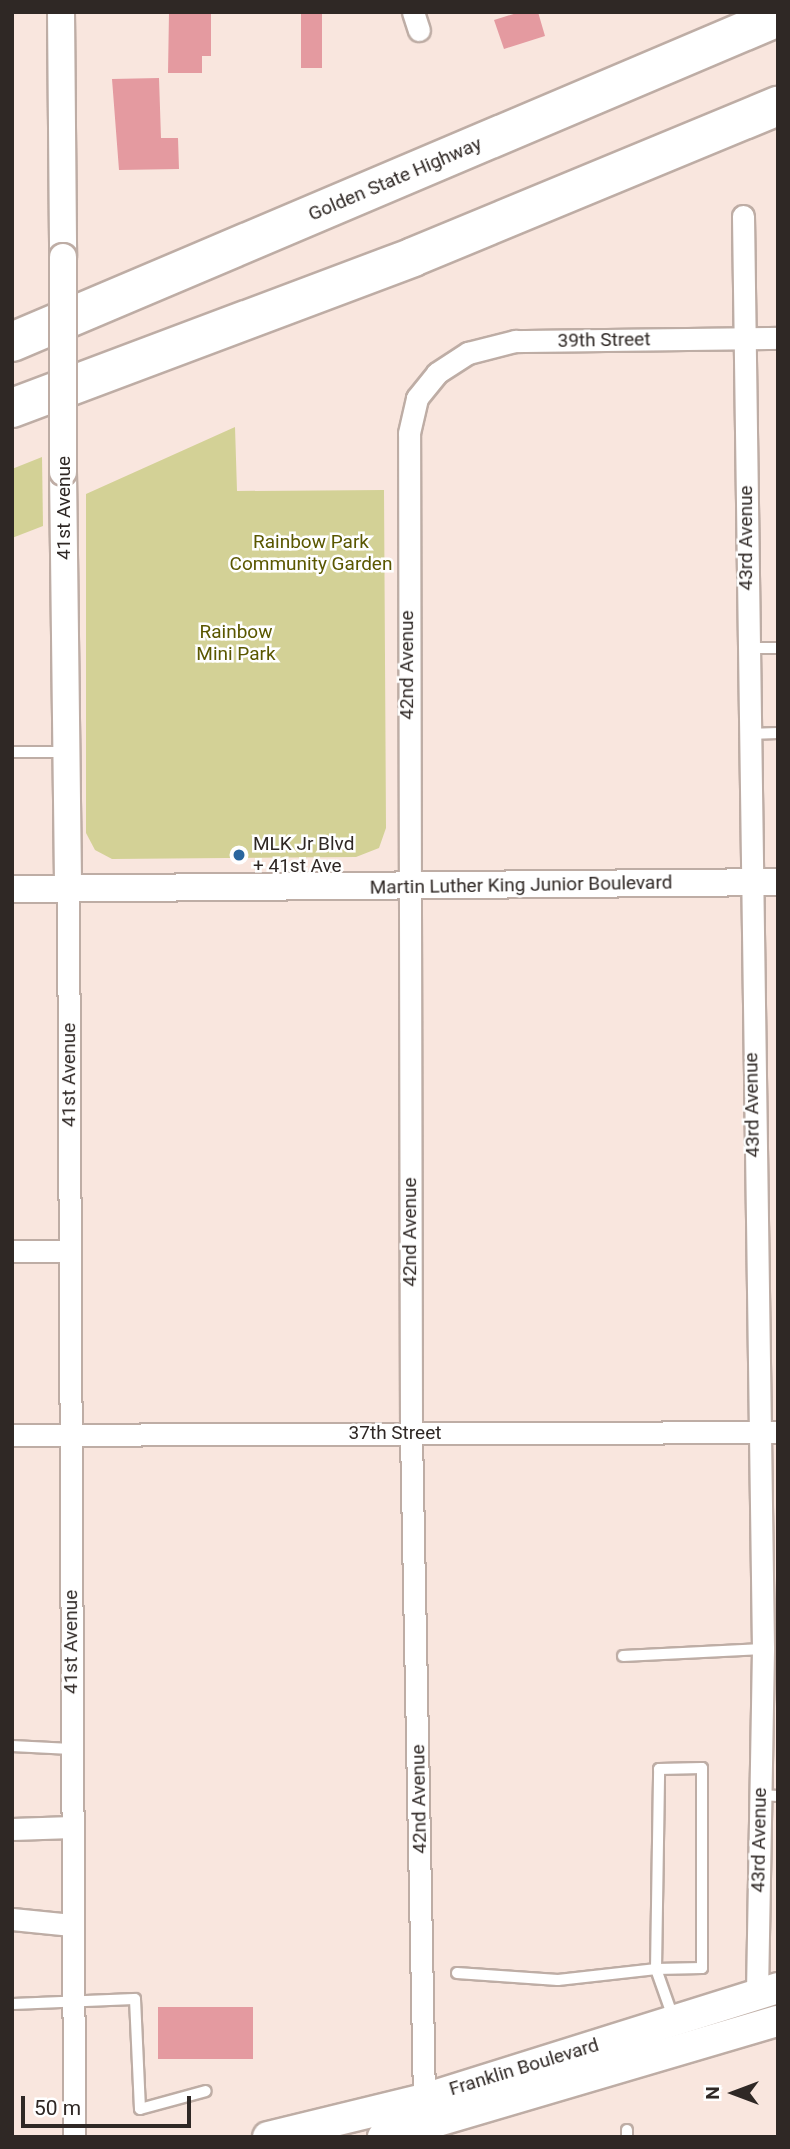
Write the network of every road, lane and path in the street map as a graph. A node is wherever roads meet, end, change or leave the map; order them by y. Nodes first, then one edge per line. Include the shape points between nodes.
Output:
1 (61, 12) edge
2 (778, 17) edge
3 (773, 109) edge
4 (743, 216) dead end
5 (745, 338) junction
6 (778, 338) edge
7 (12, 342) edge
8 (437, 373) joint
9 (12, 408) edge
10 (747, 648) junction
11 (778, 648) edge
12 (778, 733) edge
13 (748, 734) junction
14 (12, 752) edge
15 (66, 752) junction
16 (748, 882) junction
17 (778, 882) edge
18 (408, 886) junction
19 (68, 889) junction
20 (12, 890) edge
21 (12, 1251) edge
22 (70, 1251) junction
23 (411, 1432) junction
24 (768, 1432) edge
25 (12, 1435) edge
26 (71, 1435) junction
27 (763, 1649) junction
28 (623, 1656) dead end
29 (12, 1746) edge
30 (71, 1749) junction
31 (769, 1796) edge
32 (72, 1827) junction
33 (12, 1829) edge
34 (12, 1919) edge
35 (72, 1925) junction
36 (656, 1969) junction
37 (457, 1973) dead end
38 (767, 1991) edge
39 (75, 2000) junction
40 (12, 2004) edge
41 (674, 2020) junction
42 (778, 2021) edge
43 (206, 2091) dead end
44 (424, 2099) junction
45 (74, 2137) edge
46 (268, 2137) edge
47 (383, 2137) edge

1 - 15 street, 41st Avenue, bridge
2 - 7 highway, Golden State Highway
3 - 9 highway via 413,257
4 - 5 street, 43rd Avenue
5 - 6 street, 39th Street
5 - 8 street, 39th Street via 515,341 468,353
5 - 10 street, 43rd Avenue
8 - 18 street, 42nd Avenue via 417,398 405,484
10 - 11 lane
10 - 13 street, 43rd Avenue
12 - 13 lane
13 - 16 street, 43rd Avenue
14 - 15 lane
15 - 19 street, 41st Avenue
16 - 17 street, Martin Luther King Junior Boulevard
16 - 18 street, Martin Luther King Junior Boulevard
16 - 24 street, 43rd Avenue
18 - 19 street, Martin Luther King Junior Boulevard
18 - 23 street, 42nd Avenue
19 - 20 street, Martin Luther King Junior Boulevard
19 - 22 street, 41st Avenue
21 - 22 street
22 - 26 street, 41st Avenue
23 - 24 street, 37th Street
23 - 26 street, 37th Street
23 - 44 street, 42nd Avenue
24 - 27 street, 43rd Avenue
25 - 26 street, 37th Street
26 - 30 street, 41st Avenue
27 - 28 lane
27 - 31 street, 43rd Avenue
29 - 30 lane
30 - 32 street, 41st Avenue
31 - 38 street, 43rd Avenue
32 - 33 street
32 - 35 street, 41st Avenue
34 - 35 street
35 - 39 street, 41st Avenue
36 - 36 lane via 659,1769 702,1768 702,1968
36 - 37 lane via 558,1980
36 - 41 lane
38 - 41 main road, Franklin Boulevard
39 - 40 lane
39 - 43 lane via 135,1998 140,2109
39 - 45 street, 41st Avenue
41 - 44 main road, Franklin Boulevard
42 - 47 main road, Franklin Boulevard
44 - 46 main road, Franklin Boulevard

